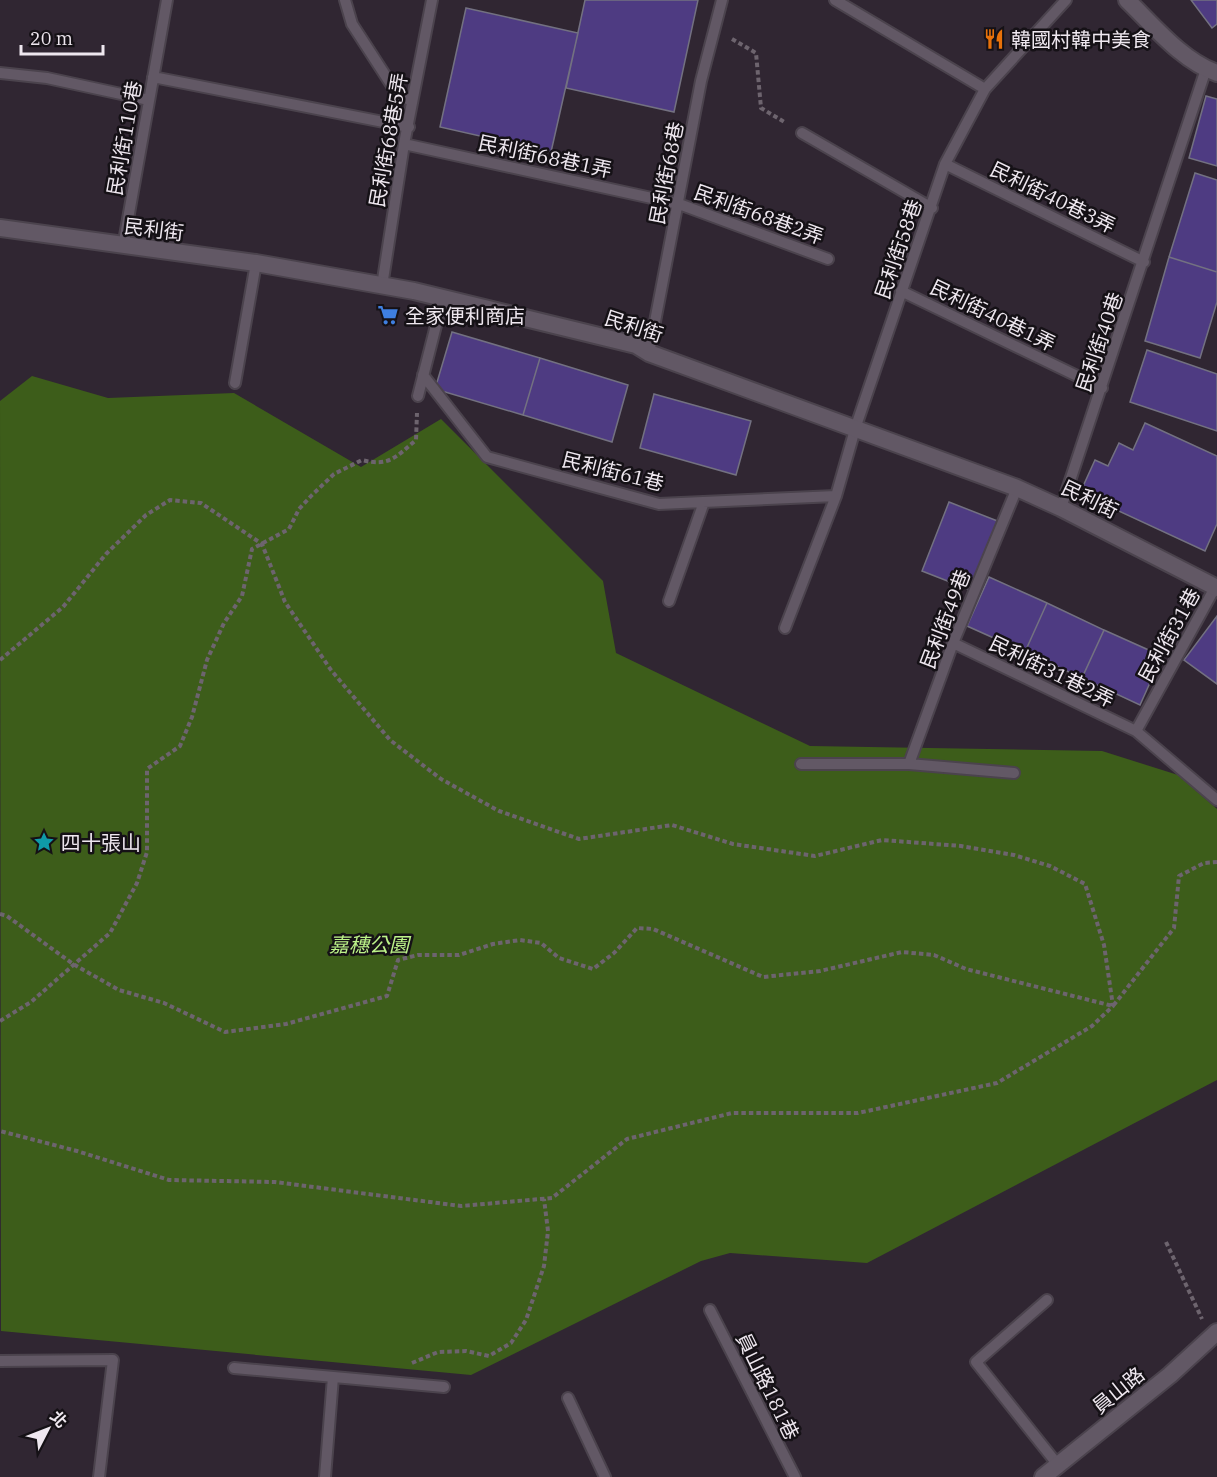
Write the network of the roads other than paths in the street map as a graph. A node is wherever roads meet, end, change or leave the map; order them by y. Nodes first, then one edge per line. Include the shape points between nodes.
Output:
1 (166, 0) edge
2 (345, 0) edge
3 (432, 0) edge
4 (722, 0) edge
5 (835, 0) edge
6 (1066, 0) edge
7 (1127, 0) edge
8 (1211, 71) edge
9 (0, 74) edge
10 (153, 77) junction
11 (985, 89) junction
12 (148, 99) junction
13 (412, 101) junction
14 (409, 127) junction
15 (802, 133) road end
16 (404, 144) junction
17 (945, 164) junction
18 (678, 204) junction
19 (932, 208) junction
20 (0, 228) edge
21 (123, 247) junction
22 (828, 259) dead end
23 (1144, 262) junction
24 (256, 263) junction
25 (382, 286) junction
26 (902, 291) junction
27 (443, 298) junction
28 (649, 353) junction
29 (423, 375) junction
30 (235, 383) dead end
31 (1102, 388) junction
32 (418, 396) road end
33 (856, 426) junction
34 (1017, 488) junction
35 (836, 496) junction
36 (704, 502) junction
37 (1061, 508) junction
38 (1216, 586) edge
39 (669, 602) dead end
40 (785, 628) dead end
41 (953, 643) junction
42 (1136, 731) junction
43 (801, 764) dead end
44 (909, 764) junction
45 (1014, 773) dead end
46 (1217, 800) edge
47 (1047, 1300) dead end
48 (710, 1310) dead end
49 (1213, 1336) edge
50 (0, 1361) edge
51 (234, 1368) dead end
52 (333, 1377) junction
53 (444, 1387) dead end
54 (568, 1398) dead end
55 (1058, 1465) junction
56 (99, 1477) edge
57 (325, 1477) edge
58 (605, 1477) edge
59 (795, 1477) edge
60 (1043, 1477) edge

1 - 10 lane, 民利街110巷
2 - 13 lane via 352,24 398,94
3 - 13 lane, 民利街68巷5弄
4 - 18 lane, 民利街68巷 via 701,81
5 - 11 lane
6 - 11 lane, 民利街58巷
7 - 8 street via 1170,41
8 - 23 lane, 民利街40巷 via 1167,186
9 - 12 lane via 46,78
10 - 12 lane, 民利街110巷
10 - 14 lane
11 - 17 lane, 民利街58巷
12 - 21 lane, 民利街110巷
13 - 14 lane, 民利街68巷5弄
14 - 16 lane, 民利街68巷5弄
15 - 19 lane
16 - 18 lane, 民利街68巷1弄
16 - 25 lane, 民利街68巷5弄
17 - 19 lane, 民利街58巷
17 - 23 lane, 民利街40巷3弄
18 - 22 lane, 民利街68巷2弄
18 - 28 lane, 民利街68巷
19 - 26 lane, 民利街58巷
20 - 21 street, 民利街
21 - 24 street, 民利街
23 - 31 lane, 民利街40巷
24 - 25 street, 民利街
24 - 30 lane
25 - 27 street, 民利街
26 - 31 lane, 民利街40巷1弄
26 - 33 lane, 民利街58巷
27 - 28 street, 民利街 via 636,345
27 - 29 lane
28 - 33 street, 民利街
29 - 32 lane
29 - 36 lane, 民利街61巷 via 487,457 659,504
31 - 37 lane, 民利街40巷
33 - 34 street, 民利街
33 - 35 lane
34 - 37 street, 民利街
34 - 41 lane, 民利街49巷
35 - 36 lane, 民利街61巷
35 - 40 lane
36 - 39 lane
37 - 38 street, 民利街
38 - 42 lane, 民利街31巷
41 - 42 lane, 民利街31巷2弄
41 - 44 lane, 民利街49巷
42 - 46 lane, 民利街31巷2弄
43 - 44 lane
44 - 45 lane
47 - 55 lane via 976,1362
48 - 59 lane, 員山路181巷
49 - 55 street, 員山路
50 - 56 lane via 113,1360
51 - 52 lane
52 - 53 lane
52 - 57 lane
54 - 58 lane
55 - 60 street, 員山路

